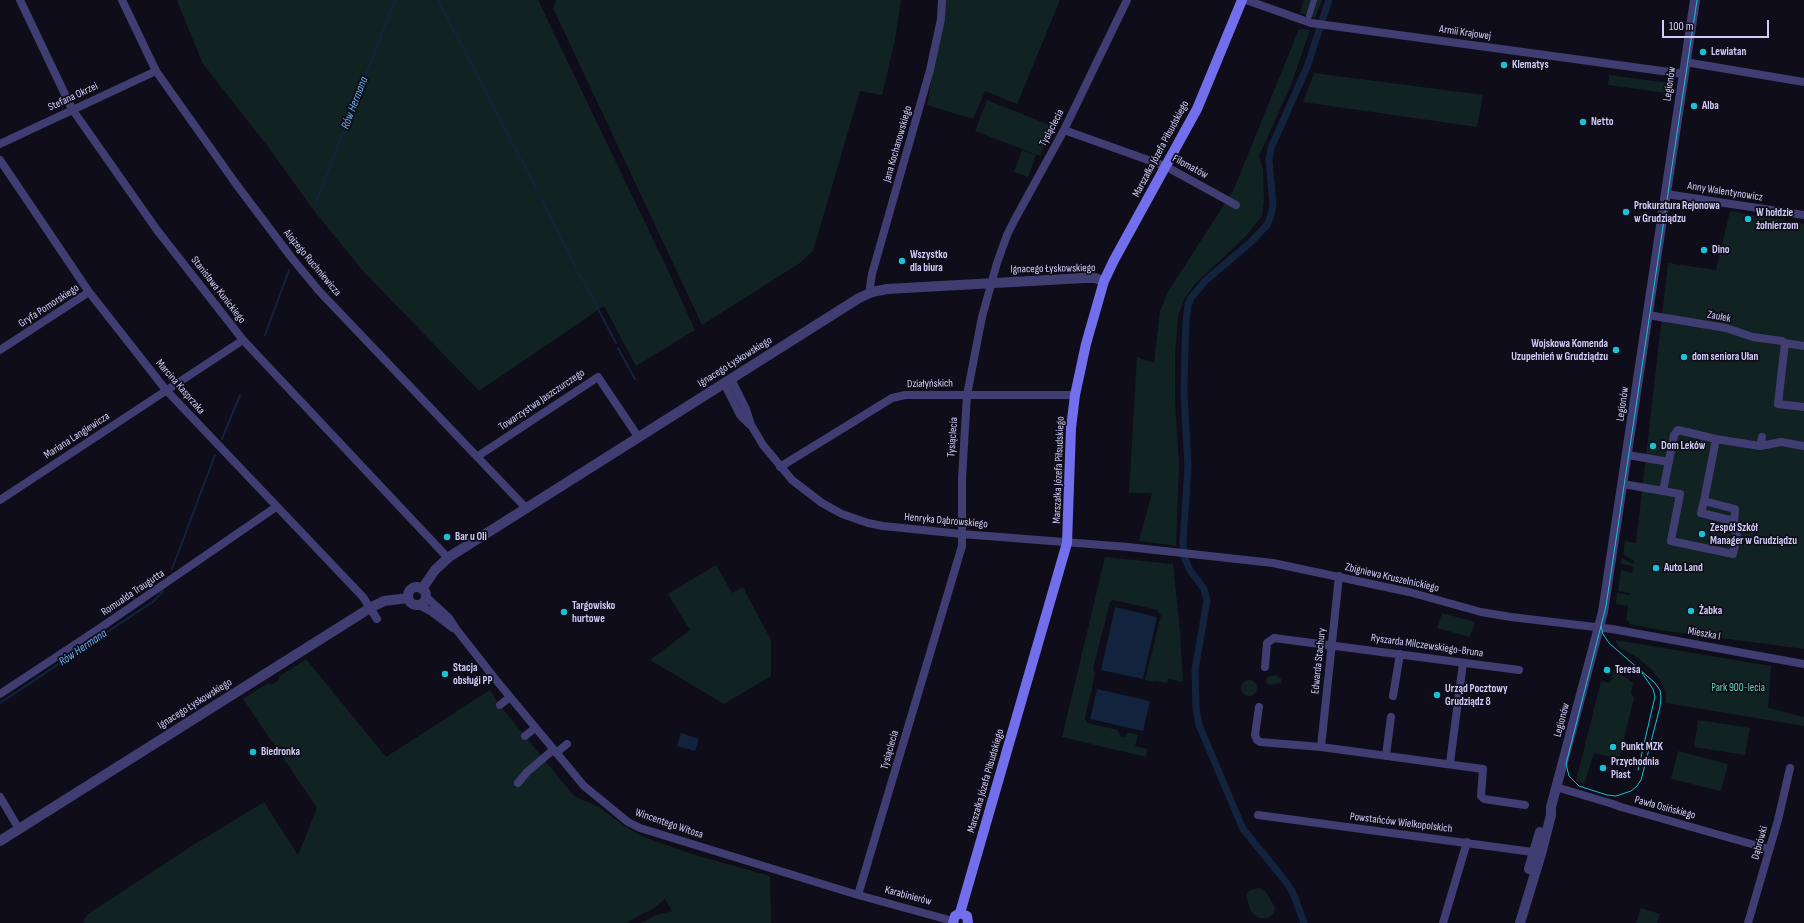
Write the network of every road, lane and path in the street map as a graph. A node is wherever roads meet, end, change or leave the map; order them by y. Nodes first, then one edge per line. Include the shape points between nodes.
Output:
1 (20, 0) edge
2 (122, 0) edge
3 (942, 0) edge
4 (1127, 0) edge
5 (1242, 0) edge
6 (1246, 0) edge
7 (1314, 0) edge
8 (1695, 0) edge
9 (1310, 19) junction
10 (1685, 62) junction
11 (156, 70) junction
12 (1684, 74) junction
13 (1804, 82) edge
14 (72, 109) junction
15 (1064, 130) junction
16 (0, 144) edge
17 (0, 160) edge
18 (1165, 166) junction
19 (1666, 194) junction
20 (1236, 205) dead end
21 (1804, 215) edge
22 (1104, 281) junction
23 (992, 282) junction
24 (89, 292) junction
25 (872, 292) junction
26 (1648, 315) junction
27 (243, 340) junction
28 (1785, 343) junction
29 (1804, 346) edge
30 (0, 350) edge
31 (728, 381) junction
32 (166, 390) junction
33 (967, 395) junction
34 (1075, 395) junction
35 (1804, 407) edge
36 (1762, 437) dead end
37 (639, 438) junction
38 (1716, 439) junction
39 (1760, 446) junction
40 (1804, 446) edge
41 (1628, 455) junction
42 (478, 456) junction
43 (1669, 462) junction
44 (780, 467) junction
45 (1623, 484) junction
46 (1663, 491) junction
47 (0, 500) edge
48 (1704, 501) junction
49 (276, 507) junction
50 (526, 508) junction
51 (1734, 521) junction
52 (962, 534) junction
53 (1067, 543) junction
54 (1178, 553) joint
55 (448, 558) junction
56 (1339, 576) junction
57 (424, 593) junction
58 (408, 598) junction
59 (419, 605) junction
60 (370, 608) junction
61 (377, 619) dead end
62 (1600, 628) junction
63 (456, 629) junction
64 (1332, 645) junction
65 (1400, 654) junction
66 (1463, 663) junction
67 (1804, 664) edge
68 (1265, 667) dead end
69 (1519, 670) dead end
70 (0, 694) edge
71 (1393, 696) dead end
72 (510, 697) junction
73 (500, 705) dead end
74 (1259, 707) dead end
75 (1391, 717) dead end
76 (535, 728) junction
77 (525, 736) dead end
78 (567, 744) dead end
79 (1321, 747) junction
80 (555, 752) junction
81 (1386, 755) junction
82 (1450, 763) junction
83 (1790, 768) dead end
84 (518, 783) dead end
85 (1556, 787) junction
86 (0, 797) edge
87 (1525, 805) dead end
88 (1258, 815) dead end
89 (19, 829) junction
90 (0, 842) edge
91 (1468, 842) junction
92 (1770, 848) junction
93 (1537, 853) junction
94 (858, 895) junction
95 (955, 919) edge
96 (1520, 922) edge
97 (968, 923) edge
98 (1443, 923) edge
99 (1748, 923) edge

1 - 14 street, Stanisława Kunickiego
2 - 11 street, Alojzego Ruchniewicza
3 - 25 street, Jana Kochanowskiego via 941,18 930,70 872,274
4 - 15 street, Tysiąclecia
5 - 18 main road, Marszałka Józefa Piłsudskiego via 1200,103
6 - 9 street, Armii Krajowej
7 - 9 street
8 - 10 street, Legionów
9 - 12 street, Armii Krajowej via 1322,24
10 - 12 street, Legionów
10 - 13 street
11 - 14 street, Stefana Okrzei
11 - 42 street, Alojzego Ruchniewicza via 236,184 300,268
12 - 19 street, Legionów
14 - 16 street, Stefana Okrzei
14 - 27 street, Stanisława Kunickiego via 157,230
15 - 18 street, Filomatów
15 - 23 street, Tysiąclecia via 1007,235
17 - 24 street, Marcina Kasprzaka
18 - 20 street, Filomatów
18 - 22 main road, Marszałka Józefa Piłsudskiego
19 - 21 street, Anny Walentynowicz
19 - 26 street, Legionów
22 - 23 street, Ignacego Łyskowskiego via 1084,278
22 - 34 main road, Marszałka Józefa Piłsudskiego
23 - 25 street, Ignacego Łyskowskiego
23 - 33 street, Tysiąclecia via 976,342
24 - 30 street, Gryfa Pomorskiego
24 - 32 street, Marcina Kasprzaka
25 - 31 street, Ignacego Łyskowskiego
26 - 28 street, Zaułek via 1726,328 1753,337
26 - 41 street, Legionów
27 - 32 street, Mariana Langiewicza
27 - 55 street, Stanisława Kunickiego
28 - 29 street, Zaułek
28 - 35 street via 1778,404
31 - 37 street, Ignacego Łyskowskiego
31 - 44 street, Henryka Dąbrowskiego via 746,409 751,425 763,445
32 - 47 street, Mariana Langiewicza
32 - 49 street, Marcina Kasprzaka
33 - 34 street, Działyńskich
33 - 44 street, Działyńskich via 905,395 892,398
33 - 52 street, Tysiąclecia via 962,478
34 - 53 main road, Marszałka Józefa Piłsudskiego via 1071,428
36 - 39 street
37 - 42 street, Towarzystwa Jaszczurczego via 598,377
37 - 50 street, Ignacego Łyskowskiego
38 - 39 street
38 - 43 street via 1677,431
38 - 48 street
39 - 40 street via 1781,442
41 - 43 street
41 - 45 street, Legionów
42 - 50 street, Alojzego Ruchniewicza
43 - 46 street
44 - 52 street, Henryka Dąbrowskiego via 807,493 842,514 883,526
45 - 46 street
45 - 62 street, Legionów
46 - 51 street via 1680,494 1671,541 1733,554 1737,536
48 - 51 street via 1735,509
48 - 51 street via 1701,513
49 - 60 street, Marcina Kasprzaka
49 - 70 street, Romualda Traugutta via 113,620
50 - 55 street, Ignacego Łyskowskiego
52 - 53 street, Henryka Dąbrowskiego
52 - 94 street, Tysiąclecia via 962,546
53 - 54 street, Henryka Dąbrowskiego
53 - 95 main road, Marszałka Józefa Piłsudskiego
54 - 56 street, Zbigniewa Kruszelnickiego via 1273,563
55 - 57 street, Ignacego Łyskowskiego via 435,570
56 - 62 street, Zbigniewa Kruszelnickiego via 1481,612
56 - 64 street, Edwarda Stachury
57 - 58 street via 413,588
57 - 59 street via 424,602
57 - 63 street, Wincentego Witosa via 449,618
58 - 59 street via 411,603
58 - 60 street, Ignacego Łyskowskiego via 384,601
59 - 63 street, Wincentego Witosa
60 - 61 street, Marcina Kasprzaka
60 - 89 street, Ignacego Łyskowskiego
62 - 67 street, Mieszka I
62 - 85 street, Legionów
63 - 72 street, Wincentego Witosa
64 - 65 street, Ryszarda Milczewskiego-Bruna
64 - 68 street, Ryszarda Milczewskiego-Bruna via 1270,639 1267,643
64 - 79 street, Edwarda Stachury
65 - 66 street, Ryszarda Milczewskiego-Bruna
65 - 71 street
66 - 69 street, Ryszarda Milczewskiego-Bruna
66 - 82 street
72 - 73 street
72 - 76 street, Wincentego Witosa
74 - 79 street via 1255,735 1257,740
75 - 81 street
76 - 77 street
76 - 80 street, Wincentego Witosa
78 - 80 street
79 - 81 street
80 - 84 street via 527,772
80 - 94 street, Wincentego Witosa via 589,791 635,826
81 - 82 street
82 - 87 street via 1483,768 1481,796 1484,799
83 - 92 street, Dąbrówki
85 - 92 street, Pawła Osińskiego
85 - 93 street, Legionów via 1551,807 1546,814
86 - 89 street
88 - 91 street, Powstańców Wielkopolskich
89 - 90 street, Ignacego Łyskowskiego
91 - 93 street, Powstańców Wielkopolskich
91 - 98 street
92 - 99 street, Dąbrówki
93 - 96 street, Legionów
94 - 95 street, Karabinierów
95 - 97 main road via 967,916

